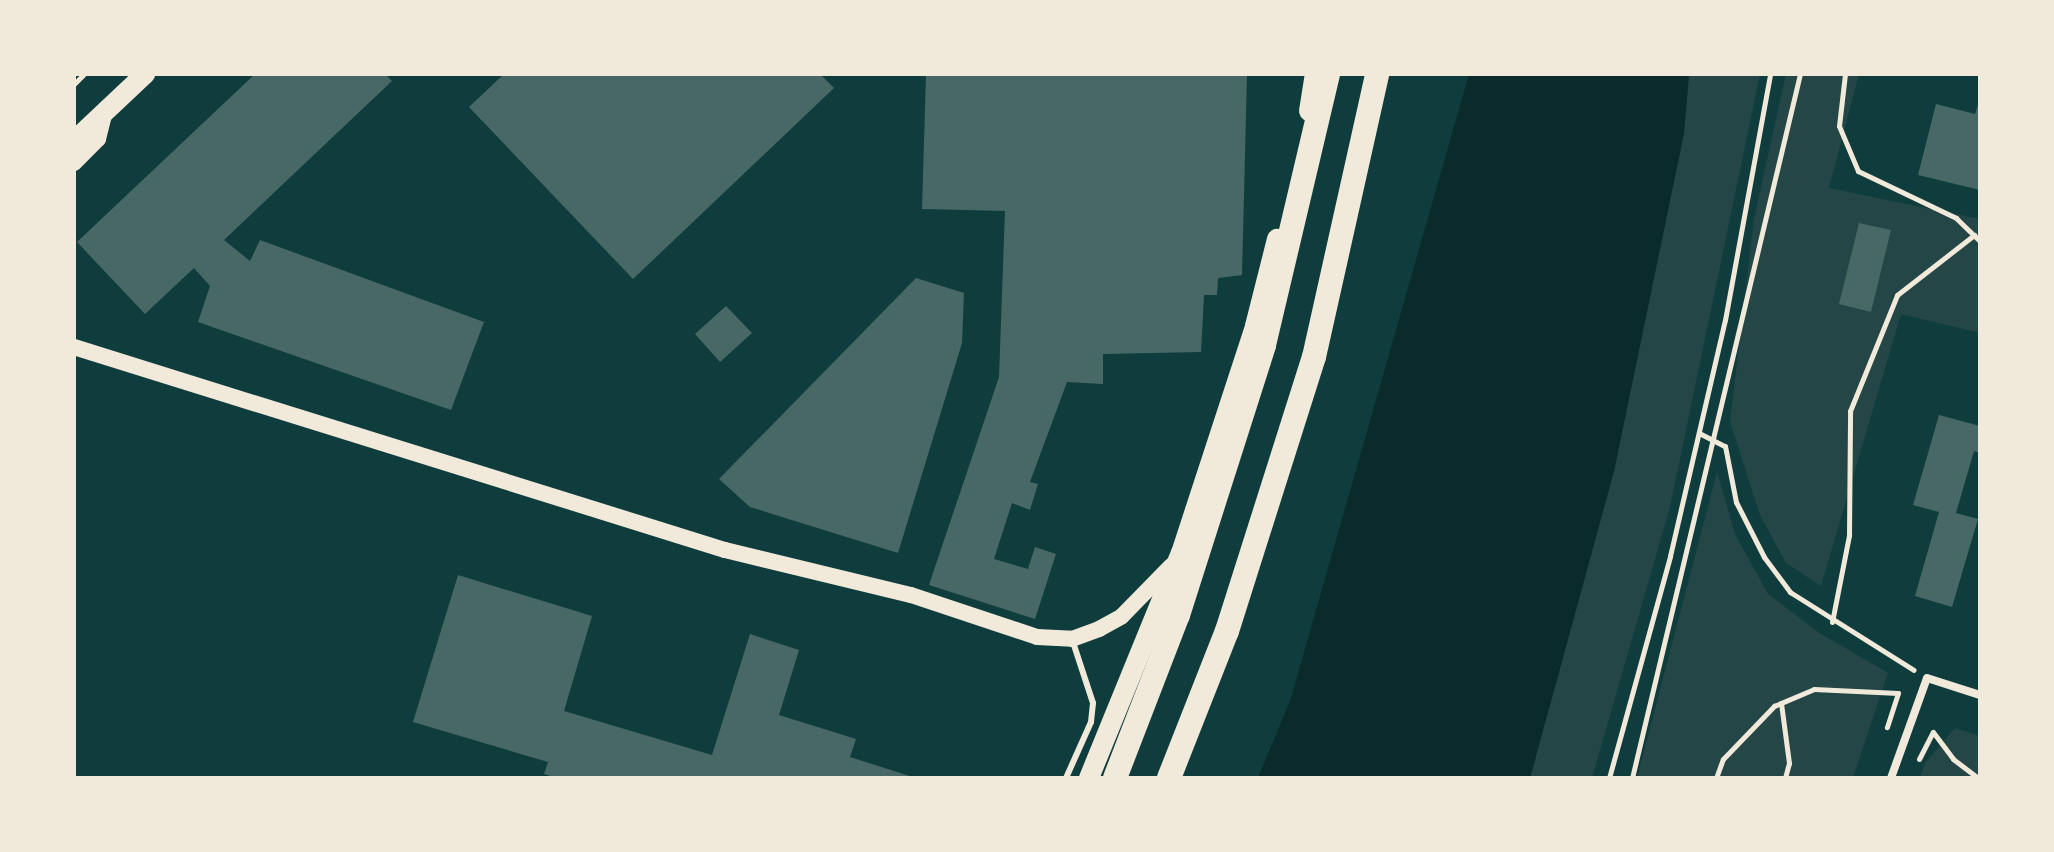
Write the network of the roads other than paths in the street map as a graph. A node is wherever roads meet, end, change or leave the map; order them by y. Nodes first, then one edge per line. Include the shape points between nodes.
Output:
1 (145, 74) edge
2 (1315, 74) edge
3 (1328, 74) edge
4 (1377, 74) edge
5 (105, 111) junction
6 (74, 141) edge
7 (74, 163) edge
8 (74, 347) edge
9 (1181, 553) junction
10 (1072, 639) junction
11 (1980, 695) edge
12 (1066, 778) edge
13 (1089, 778) edge
14 (1115, 778) edge
15 (1169, 778) edge
16 (1891, 778) edge

1 - 5 main road
2 - 9 main road via 1255,326
3 - 14 highway via 1264,345 1178,615
4 - 15 highway via 1314,357 1227,631
5 - 6 main road
5 - 7 main road via 98,139
8 - 10 main road via 725,550 911,595 1037,637
9 - 10 main road via 1122,616
9 - 13 main road
10 - 12 lane via 1093,703 1091,722
11 - 16 street via 1927,678

